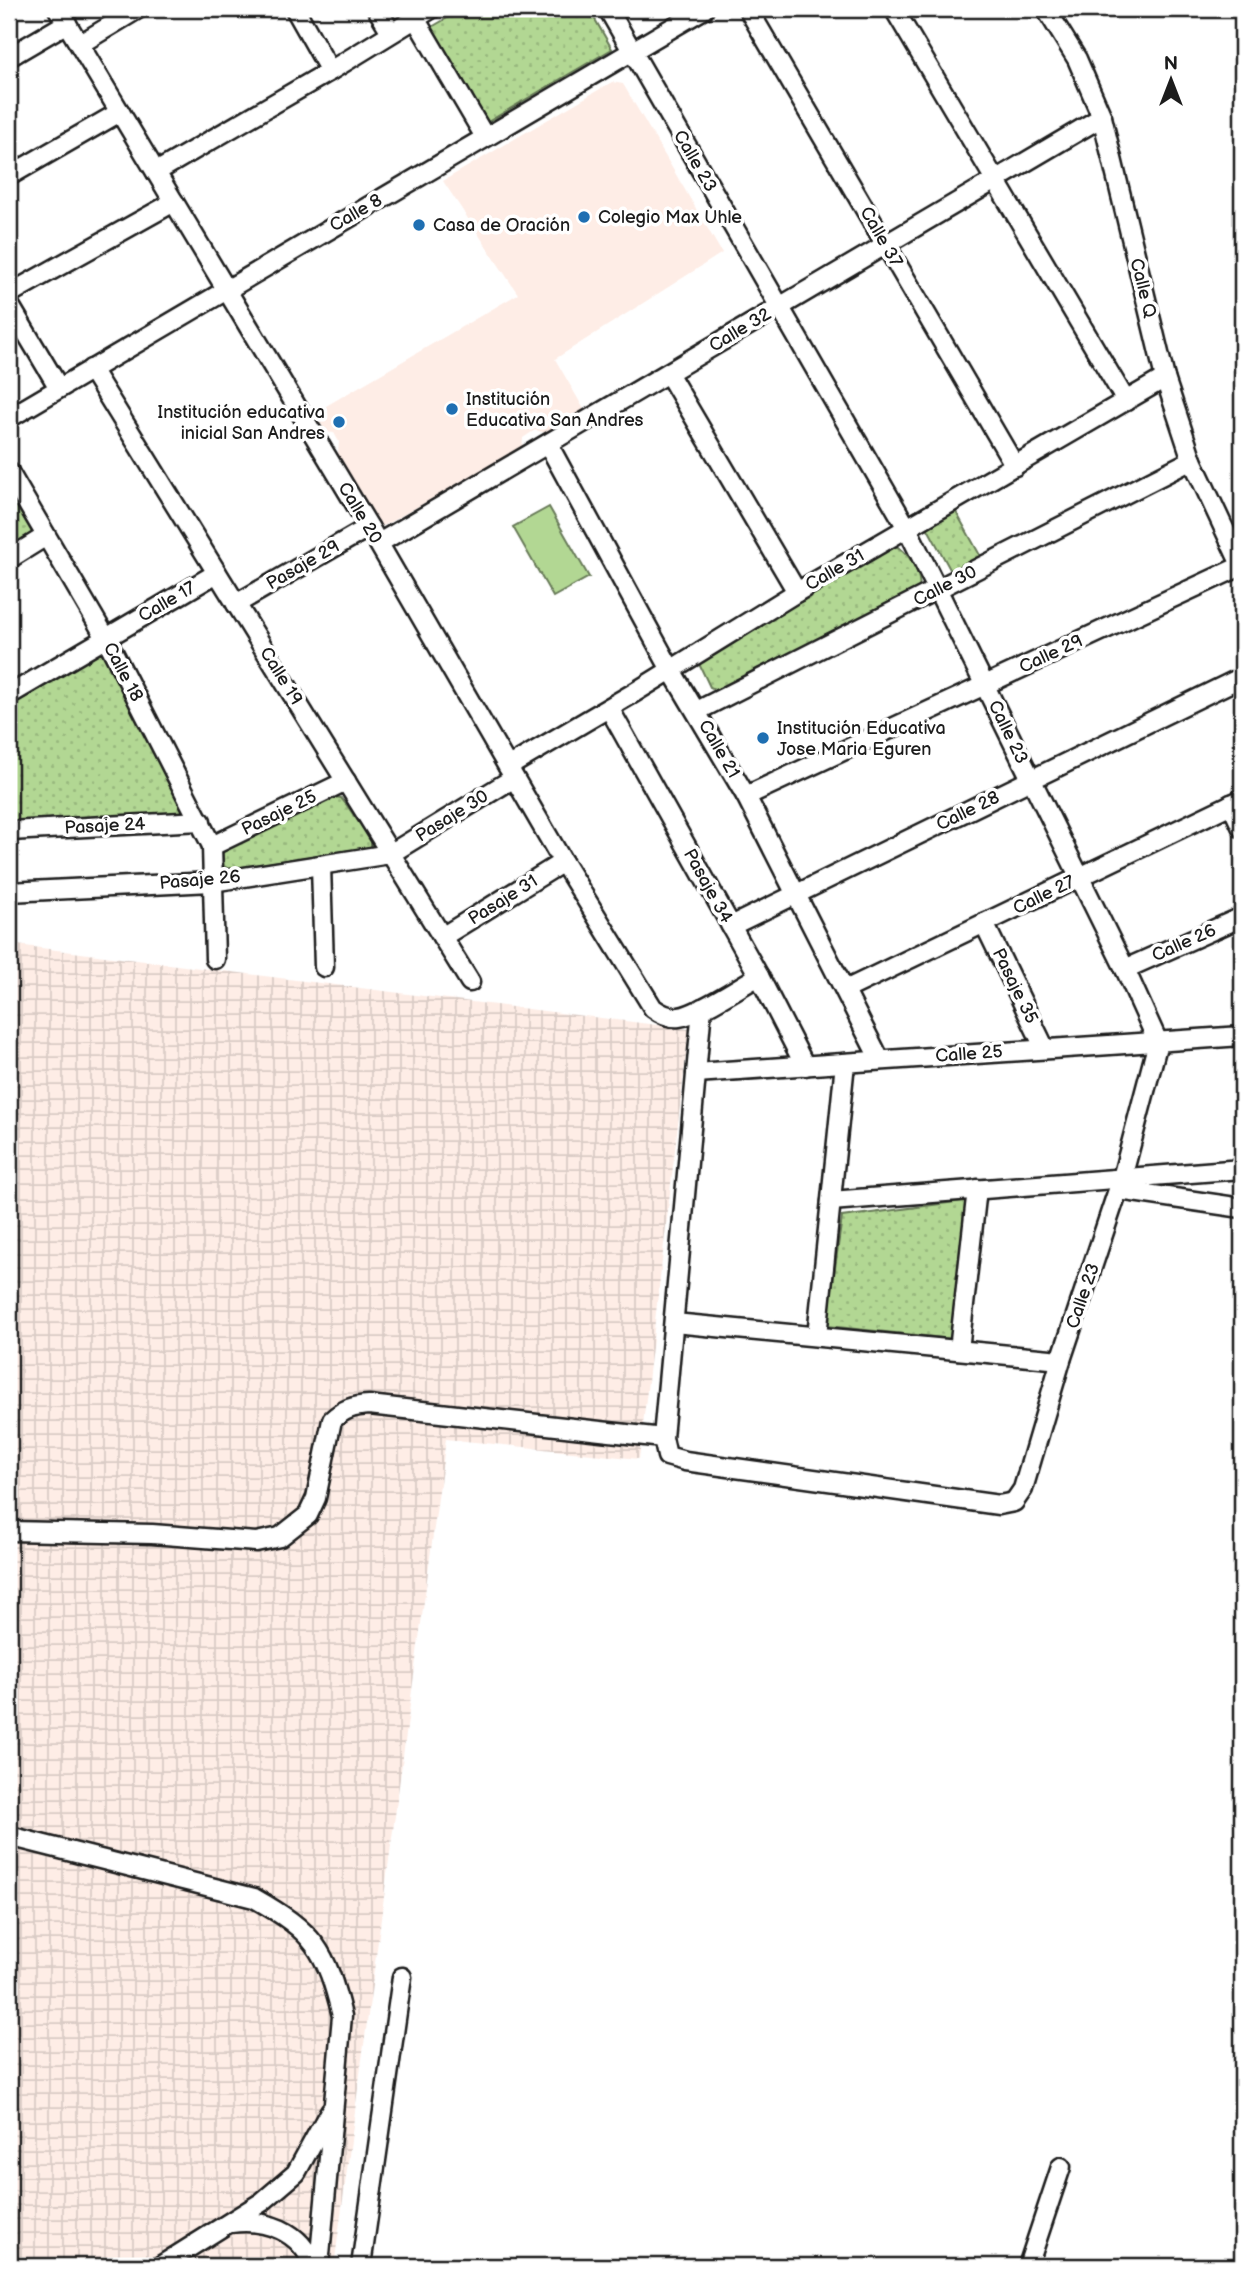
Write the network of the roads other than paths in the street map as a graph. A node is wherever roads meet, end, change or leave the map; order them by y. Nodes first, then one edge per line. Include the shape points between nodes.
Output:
1 (138, 9) edge
2 (295, 9) edge
3 (377, 9) edge
4 (431, 9) edge
5 (608, 9) edge
6 (704, 9) edge
7 (748, 9) edge
8 (894, 9) edge
9 (1046, 9) edge
10 (63, 16) edge
11 (415, 18) junction
12 (391, 32) junction
13 (80, 44) junction
14 (632, 51) junction
15 (9, 57) edge
16 (330, 71) junction
17 (120, 112) junction
18 (1102, 117) junction
19 (485, 138) junction
20 (156, 172) junction
21 (9, 176) edge
22 (995, 180) junction
23 (174, 202) junction
24 (886, 245) junction
25 (226, 290) junction
26 (9, 294) edge
27 (9, 304) edge
28 (779, 307) junction
29 (91, 369) junction
30 (668, 373) junction
31 (1165, 378) junction
32 (59, 388) junction
33 (1126, 401) junction
34 (9, 418) edge
35 (548, 444) junction
36 (1192, 460) junction
37 (1014, 466) junction
38 (9, 472) edge
39 (369, 527) junction
40 (907, 528) junction
41 (46, 536) junction
42 (379, 544) junction
43 (9, 559) edge
44 (1242, 566) edge
45 (217, 573) junction
46 (939, 589) junction
47 (797, 592) junction
48 (236, 604) junction
49 (106, 638) junction
50 (671, 670) junction
51 (1242, 677) edge
52 (985, 685) junction
53 (9, 695) edge
54 (609, 708) junction
55 (697, 711) junction
56 (511, 772) junction
57 (1031, 780) junction
58 (346, 781) junction
59 (746, 796) junction
60 (1237, 802) edge
61 (201, 821) junction
62 (1242, 828) edge
63 (9, 831) edge
64 (212, 846) junction
65 (390, 854) junction
66 (563, 862) junction
67 (321, 865) junction
68 (1079, 877) junction
69 (212, 882) junction
70 (9, 892) edge
71 (796, 895) junction
72 (1242, 917) edge
73 (984, 923) junction
74 (731, 926) junction
75 (442, 937) junction
76 (215, 959) dead end
77 (324, 967) dead end
78 (1125, 969) junction
79 (758, 976) junction
80 (470, 982) dead end
81 (845, 990) junction
82 (702, 1008) junction
83 (1242, 1036) edge
84 (1158, 1042) junction
85 (1045, 1049) junction
86 (880, 1060) junction
87 (845, 1063) junction
88 (805, 1066) junction
89 (696, 1073) junction
90 (1242, 1169) edge
91 (1121, 1184) junction
92 (977, 1189) junction
93 (831, 1201) junction
94 (1242, 1208) edge
95 (674, 1322) junction
96 (817, 1336) junction
97 (959, 1350) junction
98 (1061, 1360) junction
99 (663, 1438) junction
100 (9, 1531) edge
101 (9, 1836) edge
102 (402, 1977) dead end
103 (333, 2105) junction
104 (1061, 2167) dead end
105 (229, 2223) junction
106 (160, 2266) edge
107 (313, 2266) edge
108 (319, 2266) edge
109 (361, 2266) edge
110 (1028, 2266) edge

1 - 13 street
2 - 16 street
3 - 12 street
4 - 11 street
5 - 14 street, Calle 23
6 - 14 street, Calle 8
7 - 24 street, Calle 37
8 - 22 street
9 - 18 street, Calle Q via 1077,59
10 - 13 street, Calle 20
10 - 15 street
11 - 12 street
11 - 19 street
12 - 16 street
13 - 17 street, Calle 20
14 - 19 street, Calle 8
14 - 28 street, Calle 23
16 - 20 street
17 - 20 street, Calle 20
17 - 21 street
18 - 22 street, Calle 32
18 - 31 street, Calle Q
19 - 25 street, Calle 8
20 - 23 street, Calle 20
22 - 24 street, Calle 32
22 - 33 street
23 - 25 street, Calle 20
23 - 26 street
24 - 28 street, Calle 32
24 - 37 street, Calle 37
25 - 29 street, Calle 8
25 - 39 street, Calle 20
27 - 32 street
28 - 30 street, Calle 32
28 - 40 street, Calle 23
29 - 32 street, Calle 8
29 - 45 street, Calle 19
30 - 35 street, Calle 32
30 - 47 street
31 - 33 street, Calle 31
31 - 36 street, Calle Q
32 - 34 street, Calle 8
33 - 37 street, Calle 31
35 - 42 street, Calle 32
35 - 50 street, Calle 21
36 - 44 street, Calle Q
36 - 46 street, Calle 30
37 - 40 street, Calle 31
38 - 41 street, Calle 18
39 - 42 street, Calle 20
39 - 48 street, Pasaje 29
40 - 46 street, Calle 23
40 - 47 street, Calle 31
41 - 43 street
41 - 49 street, Calle 18
42 - 56 street, Calle 20
44 - 52 street, Calle 29
45 - 48 street, Calle 19
45 - 49 street, Calle 17
46 - 52 street, Calle 23
46 - 55 street, Calle 30
47 - 50 street, Calle 31
48 - 58 street, Calle 19
49 - 53 street, Calle 17
49 - 61 street, Calle 18
50 - 54 street, Calle 31
50 - 55 street, Calle 21
51 - 57 street, Calle 28
52 - 57 street, Calle 23
52 - 59 street, Calle 29
54 - 56 street, Calle 31
54 - 74 street, Pasaje 34
55 - 59 street, Calle 21
56 - 65 street, Pasaje 30
56 - 66 street, Calle 20
57 - 68 street, Calle 23
57 - 71 street, Calle 28
58 - 64 street, Pasaje 25
58 - 65 street, Calle 19
59 - 71 street, Calle 21
60 - 62 street
60 - 68 street, Calle 27
61 - 63 street, Pasaje 24
61 - 64 street, Calle 18
64 - 69 street, Calle 18
65 - 67 street, Pasaje 26
65 - 75 street, Calle 19
66 - 75 street, Pasaje 31
66 - 82 street, Calle 20 via 653,1008 680,1017
67 - 69 street, Pasaje 26
67 - 77 street
68 - 73 street, Calle 27
68 - 78 street, Calle 23
69 - 70 street, Pasaje 26
69 - 76 street, Calle 18
71 - 74 street, Calle 28
71 - 81 street, Calle 21
72 - 78 street, Calle 26
73 - 81 street, Calle 27
73 - 85 street, Pasaje 35
74 - 79 street, Pasaje 34
75 - 80 street, Calle 19
78 - 84 street, Calle 23
79 - 82 street
79 - 88 street, Pasaje 34
81 - 86 street, Calle 21
82 - 89 street
83 - 84 street, Calle 25
84 - 85 street, Calle 25
84 - 91 street, Calle 23
85 - 86 street, Calle 25
86 - 87 street, Calle 25
87 - 88 street, Calle 25
87 - 93 street
88 - 89 street, Calle 25
89 - 95 street
90 - 91 street
91 - 92 street
91 - 94 street
91 - 98 street, Calle 23
92 - 93 street
92 - 97 street
93 - 96 street
95 - 96 street
95 - 99 street
96 - 97 street
97 - 98 street
98 - 99 street, Calle 23 via 1023,1489 1014,1502 999,1505 685,1461 667,1456
99 - 100 street via 353,1406 332,1420 316,1498 308,1515 280,1537 256,1542
101 - 103 street via 254,1898 286,1917 316,1944 332,1977 342,2016
102 - 109 street
103 - 105 street via 296,2173
103 - 108 street
104 - 110 street
105 - 106 street
105 - 107 street via 249,2220 286,2232

